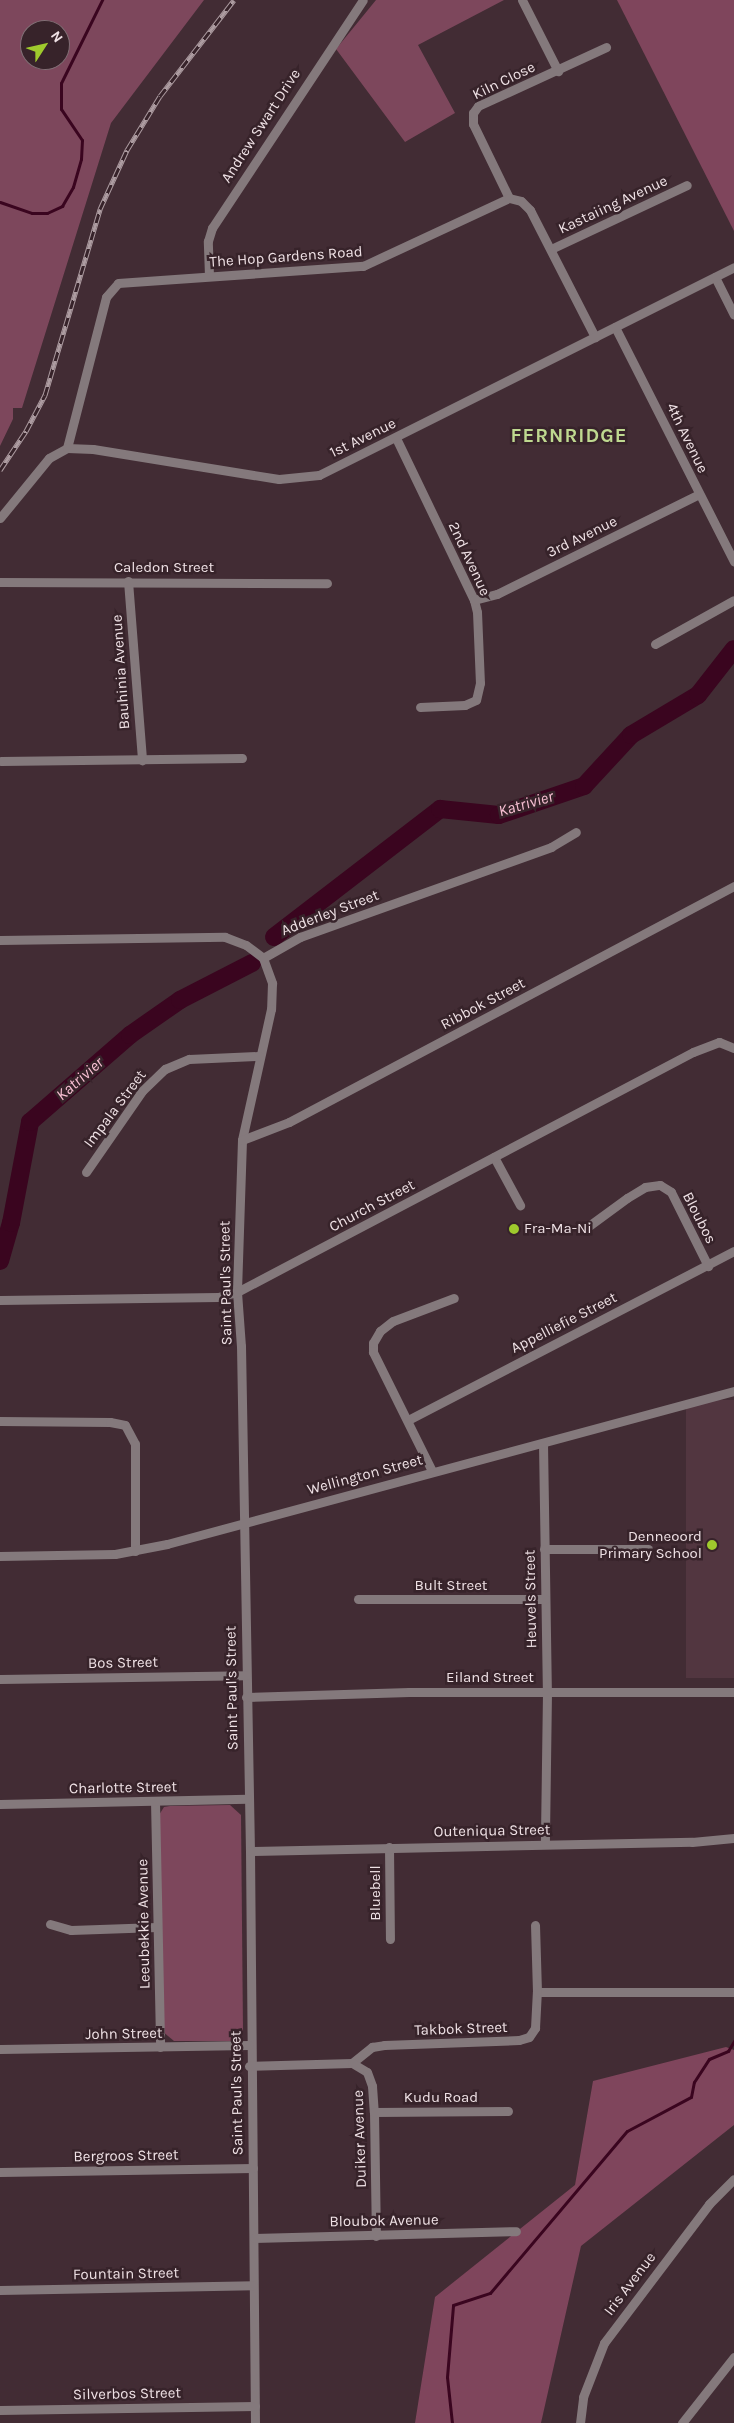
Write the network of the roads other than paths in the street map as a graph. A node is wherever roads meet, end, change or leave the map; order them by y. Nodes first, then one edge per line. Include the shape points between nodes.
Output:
1 (363, 0) edge
2 (522, 0) edge
3 (606, 47) dead end
4 (558, 71) junction
5 (686, 186) dead end
6 (509, 198) junction
7 (551, 249) junction
8 (734, 267) edge
9 (209, 276) junction
10 (715, 277) junction
11 (734, 315) edge
12 (615, 327) junction
13 (595, 337) junction
14 (396, 438) junction
15 (67, 448) junction
16 (699, 494) junction
17 (0, 518) edge
18 (734, 562) edge
19 (128, 581) junction
20 (0, 582) edge
21 (327, 583) dead end
22 (474, 600) junction
23 (734, 600) edge
24 (655, 644) dead end
25 (420, 708) dead end
26 (242, 758) dead end
27 (142, 760) junction
28 (1, 761) edge
29 (576, 832) dead end
30 (734, 886) edge
31 (0, 940) edge
32 (263, 958) junction
33 (733, 1047) edge
34 (259, 1056) junction
35 (242, 1140) junction
36 (494, 1157) junction
37 (86, 1172) dead end
38 (520, 1205) dead end
39 (586, 1228) dead end
40 (734, 1251) edge
41 (708, 1266) junction
42 (237, 1292) junction
43 (454, 1298) dead end
44 (0, 1300) edge
45 (734, 1391) edge
46 (408, 1420) junction
47 (0, 1421) edge
48 (543, 1443) junction
49 (432, 1471) junction
50 (243, 1524) junction
51 (544, 1549) junction
52 (648, 1549) dead end
53 (135, 1551) junction
54 (0, 1556) edge
55 (358, 1599) dead end
56 (545, 1599) junction
57 (246, 1675) junction
58 (0, 1679) edge
59 (547, 1692) junction
60 (734, 1692) edge
61 (246, 1696) junction
62 (247, 1799) junction
63 (155, 1801) junction
64 (0, 1804) edge
65 (734, 1838) edge
66 (545, 1844) junction
67 (389, 1847) junction
68 (250, 1851) junction
69 (50, 1924) dead end
70 (535, 1925) dead end
71 (157, 1927) junction
72 (390, 1939) dead end
73 (537, 1992) junction
74 (734, 1992) edge
75 (249, 2045) junction
76 (160, 2047) junction
77 (0, 2049) edge
78 (352, 2063) junction
79 (249, 2066) junction
80 (508, 2111) dead end
81 (374, 2112) junction
82 (253, 2168) junction
83 (0, 2172) edge
84 (734, 2179) edge
85 (516, 2232) dead end
86 (376, 2236) junction
87 (254, 2238) junction
88 (252, 2285) junction
89 (0, 2290) edge
90 (734, 2357) edge
91 (255, 2406) junction
92 (0, 2410) edge
93 (255, 2423) edge
94 (580, 2423) edge
95 (682, 2423) edge

1 - 9 street, Andrew Swart Drive via 212,228 208,241
2 - 4 street
3 - 4 street, Kiln Close
4 - 6 street, Kiln Close via 478,106 472,115 473,124
5 - 7 street, Kastaiing Avenue
6 - 7 street via 521,201 530,210
6 - 9 street, The Hop Gardens Road via 363,266
7 - 13 street
8 - 10 street, 1st Avenue
9 - 15 street, The Hop Gardens Road via 124,281 109,290
10 - 11 street
10 - 12 street, 1st Avenue
12 - 13 street, 1st Avenue
12 - 16 street, 4th Avenue
13 - 14 street, 1st Avenue
14 - 15 street, 1st Avenue via 319,475 292,480 93,449
14 - 22 street, 2nd Avenue
15 - 17 street via 49,458
16 - 18 street, 4th Avenue
16 - 22 street, 3rd Avenue via 497,594
19 - 20 street, Caledon Street
19 - 21 street, Caledon Street
19 - 27 street, Bauhinia Avenue
22 - 25 street, 2nd Avenue via 480,654 480,683 476,700 465,705
23 - 24 street
26 - 27 street
27 - 28 street
29 - 32 street, Adderley Street via 551,847 300,937
30 - 35 street, Ribbok Street via 289,1122
31 - 32 street via 216,936 236,940
32 - 34 street, Saint Paul's Street via 270,973 273,996
33 - 36 street, Church Street via 719,1042 699,1048
34 - 35 street, Saint Paul's Street
34 - 37 street, Impala Street via 189,1059 165,1069 142,1091
35 - 42 street, Saint Paul's Street
36 - 38 street
36 - 42 street, Church Street
39 - 41 street, Bloubos via 645,1187 660,1185 671,1192
40 - 41 street, Appelliefie Street
41 - 46 street, Appelliefie Street via 568,1335
42 - 44 street, Church Street via 218,1297
42 - 50 street, Saint Paul's Street via 241,1346
43 - 46 street via 393,1321 372,1342 373,1352
45 - 48 street, Wellington Street
46 - 49 street
47 - 53 street via 110,1422 125,1426 135,1444
48 - 49 street, Wellington Street
48 - 51 street, Heuvels Street
49 - 50 street, Wellington Street
50 - 53 street, Wellington Street
50 - 57 street, Saint Paul's Street
51 - 52 street
51 - 56 street, Heuvels Street
53 - 54 street, Wellington Street
55 - 56 street, Bult Street
56 - 59 street, Heuvels Street
57 - 58 street, Bos Street
57 - 61 street, Saint Paul's Street
59 - 60 street, Eiland Street
59 - 61 street, Eiland Street
59 - 66 street, Heuvels Street
61 - 62 street, Saint Paul's Street
62 - 63 street, Charlotte Street
62 - 68 street, Saint Paul's Street
63 - 64 street, Charlotte Street
63 - 71 street, Leeubekkie Avenue
65 - 66 street, Outeniqua Street via 692,1842
66 - 67 street, Outeniqua Street
67 - 68 street, Outeniqua Street
67 - 72 street, Bluebell
68 - 75 street, Saint Paul's Street
69 - 71 street via 71,1930
70 - 73 street, Takbok Street
71 - 76 street, Leeubekkie Avenue
73 - 74 street
73 - 78 street, Takbok Street via 535,2028 529,2037 384,2045 372,2047
75 - 76 street, John Street
75 - 79 street, Saint Paul's Street
76 - 77 street, John Street
78 - 79 street
78 - 81 street, Duiker Avenue via 370,2077
79 - 82 street, Saint Paul's Street
80 - 81 street, Kudu Road
81 - 86 street, Duiker Avenue
82 - 83 street, Bergroos Street
82 - 87 street, Saint Paul's Street
84 - 94 street, Iris Avenue via 709,2204 604,2343 583,2397
85 - 86 street, Bloubok Avenue
86 - 87 street, Bloubok Avenue
87 - 88 street, Saint Paul's Street
88 - 89 street, Fountain Street
88 - 91 street, Saint Paul's Street
90 - 95 street
91 - 92 street, Silverbos Street
91 - 93 street, Saint Paul's Street

